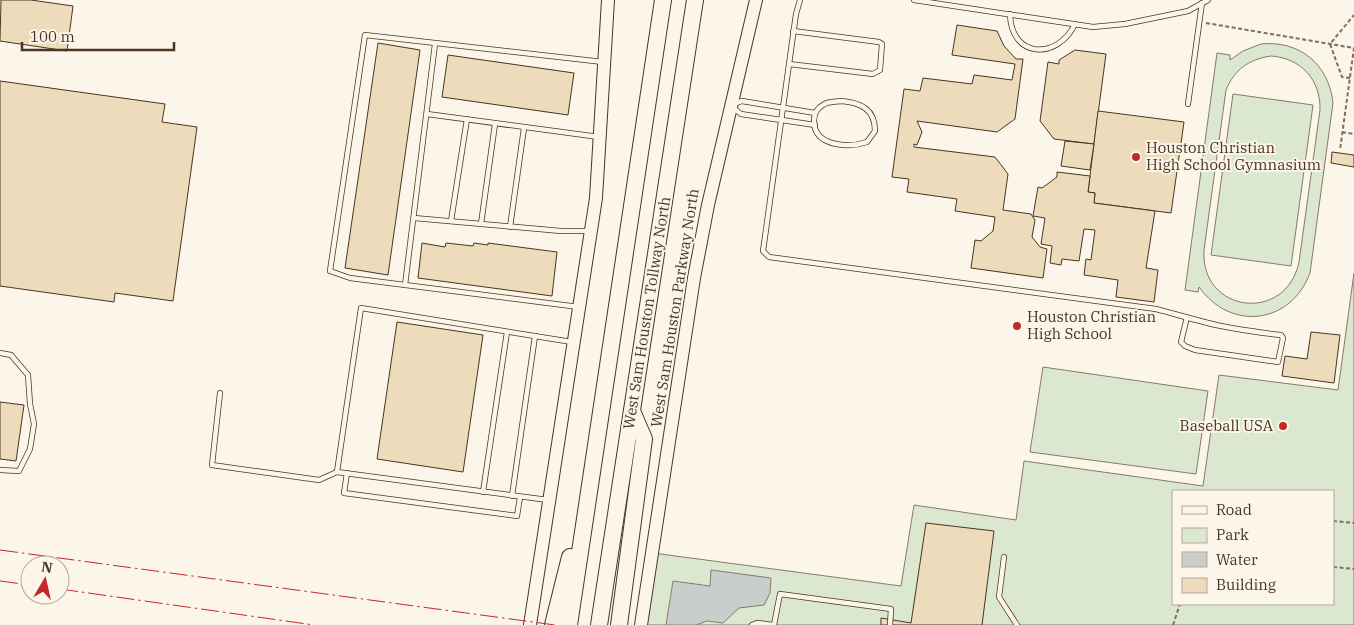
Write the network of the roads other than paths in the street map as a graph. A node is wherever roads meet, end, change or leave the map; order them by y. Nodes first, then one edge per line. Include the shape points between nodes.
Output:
1 (608, 0) edge
2 (663, 0) edge
3 (695, 0) edge
4 (756, 0) edge
5 (800, 0) edge
6 (914, 0) edge
7 (962, 0) edge
8 (1208, 0) edge
9 (1202, 3) junction
10 (961, 7) junction
11 (1010, 14) junction
12 (1076, 24) junction
13 (794, 31) junction
14 (436, 44) junction
15 (604, 62) junction
16 (789, 64) junction
17 (1188, 104) dead end
18 (730, 105) junction
19 (783, 108) junction
20 (815, 113) junction
21 (427, 114) junction
22 (467, 119) junction
23 (781, 120) junction
24 (495, 124) junction
25 (815, 125) junction
26 (524, 128) junction
27 (599, 138) junction
28 (414, 218) junction
29 (451, 221) junction
30 (481, 224) junction
31 (510, 227) junction
32 (590, 231) junction
33 (405, 285) junction
34 (579, 307) junction
35 (1187, 317) junction
36 (507, 332) junction
37 (535, 336) junction
38 (574, 342) junction
39 (0, 353) edge
40 (220, 393) dead end
41 (632, 411) junction
42 (594, 460) junction
43 (0, 470) edge
44 (337, 472) junction
45 (347, 473) junction
46 (483, 492) junction
47 (512, 496) junction
48 (520, 496) junction
49 (549, 500) junction
50 (1004, 557) dead end
51 (642, 623) edge
52 (530, 625) edge
53 (553, 625) edge
54 (569, 625) edge
55 (599, 625) edge
56 (619, 625) edge
57 (752, 625) edge
58 (774, 625) edge
59 (890, 625) edge
60 (1017, 625) edge

1 - 15 main road
2 - 42 highway, West Sam Houston Tollway North
3 - 41 highway, West Sam Houston Tollway North
4 - 18 main road, West Sam Houston Parkway North
5 - 13 lane
6 - 10 lane
7 - 10 lane
8 - 9 lane
9 - 12 lane via 1188,11 1126,24 1093,27
9 - 17 lane
10 - 11 lane
11 - 12 lane
11 - 12 lane via 1010,24 1018,42 1043,50 1066,40
13 - 16 lane
13 - 16 lane via 878,42 883,48 880,70 873,74
14 - 15 lane
14 - 21 lane
14 - 33 lane via 365,35 330,271 350,278
15 - 27 main road
16 - 19 lane
18 - 19 lane via 742,101
18 - 23 lane via 741,114
18 - 51 main road, West Sam Houston Parkway North via 694,278
19 - 20 lane
19 - 23 lane
20 - 25 lane
20 - 25 lane via 825,103 854,102 871,114 874,131 867,142 832,144 823,139
21 - 22 lane
21 - 28 lane
22 - 24 lane
22 - 29 lane
23 - 25 lane
23 - 35 lane via 763,251 769,257 1156,309
24 - 26 lane
24 - 30 lane
26 - 27 lane
26 - 31 lane
27 - 32 main road via 596,198
28 - 29 lane
28 - 33 lane
29 - 30 lane
30 - 31 lane
31 - 32 lane
32 - 34 main road
33 - 34 lane
34 - 38 main road
35 - 35 lane via 1281,335 1278,362 1185,346 1181,342
36 - 37 lane
36 - 44 lane via 361,308
36 - 46 lane
37 - 38 lane
37 - 47 lane
38 - 49 main road
39 - 43 lane via 11,355 28,375 34,424 30,449 19,471
40 - 44 lane via 212,465 319,480
41 - 55 highway, West Sam Houston Tollway North
41 - 56 highway via 644,439
42 - 53 highway
42 - 54 highway, West Sam Houston Tollway North
44 - 45 lane
45 - 46 lane
45 - 48 lane via 344,493 517,516
46 - 47 lane
47 - 48 lane
48 - 49 lane
49 - 52 main road
50 - 60 lane via 999,597
57 - 58 lane
58 - 59 lane via 780,594 891,609

